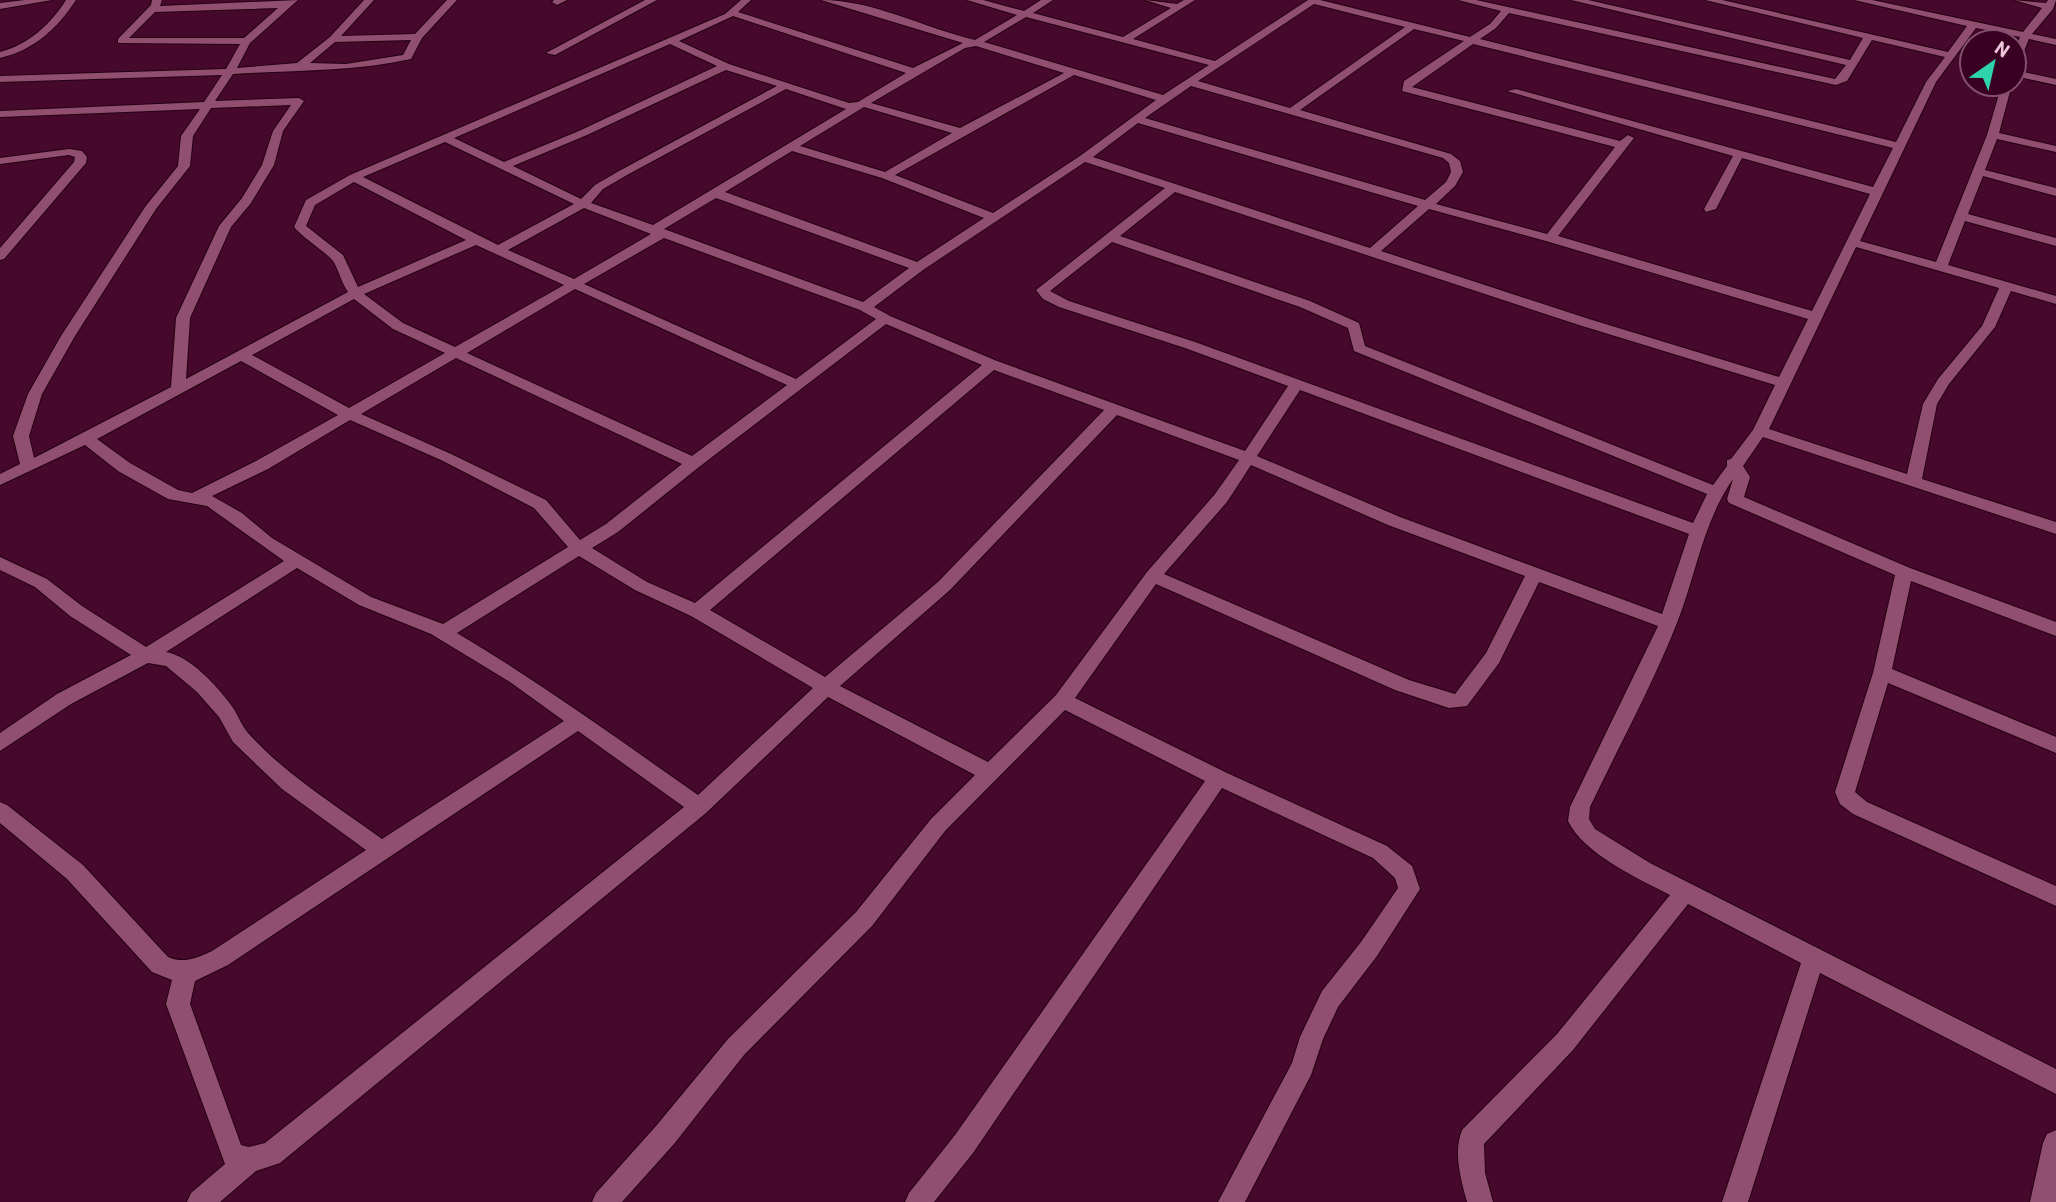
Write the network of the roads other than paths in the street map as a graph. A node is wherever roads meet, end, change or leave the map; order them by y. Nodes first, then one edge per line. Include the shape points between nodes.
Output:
1 (47, 0) edge
2 (71, 0) edge
3 (369, 0) edge
4 (452, 0) edge
5 (652, 0) edge
6 (746, 0) edge
7 (826, 0) edge
8 (972, 0) edge
9 (1048, 0) edge
10 (1150, 0) edge
11 (1190, 0) edge
12 (1313, 0) edge
13 (1463, 0) edge
14 (1576, 0) edge
15 (1710, 0) edge
16 (1859, 0) edge
17 (2019, 0) edge
18 (289, 3) edge
19 (2051, 3) edge
20 (156, 4) edge
21 (0, 6) edge
22 (1178, 7) junction
23 (1507, 10) junction
24 (732, 13) junction
25 (1025, 14) junction
26 (1413, 25) junction
27 (1973, 25) junction
28 (1987, 28) edge
29 (2028, 32) edge
30 (1870, 35) junction
31 (418, 37) junction
32 (2028, 37) edge
33 (333, 39) junction
34 (1470, 39) junction
35 (1125, 40) junction
36 (246, 41) junction
37 (671, 41) junction
38 (2056, 42) edge
39 (976, 43) junction
40 (551, 53) dead end
41 (0, 55) edge
42 (1950, 55) junction
43 (1216, 64) junction
44 (1853, 64) junction
45 (300, 66) junction
46 (725, 66) junction
47 (230, 71) junction
48 (914, 72) junction
49 (1073, 72) junction
50 (2028, 76) edge
51 (0, 79) edge
52 (1189, 82) junction
53 (2056, 82) edge
54 (785, 86) junction
55 (1511, 91) dead end
56 (2003, 98) edge
57 (1164, 99) junction
58 (208, 104) junction
59 (864, 104) junction
60 (1292, 111) junction
61 (0, 114) edge
62 (1135, 119) junction
63 (1639, 127) junction
64 (962, 132) junction
65 (1993, 135) junction
66 (447, 139) junction
67 (1622, 145) junction
68 (1899, 146) junction
69 (791, 147) junction
70 (2056, 149) edge
71 (1739, 154) junction
72 (1084, 158) junction
73 (0, 161) edge
74 (503, 166) junction
75 (1978, 171) junction
76 (886, 176) junction
77 (354, 177) junction
78 (1174, 187) junction
79 (1877, 192) junction
80 (2056, 192) edge
81 (715, 193) junction
82 (583, 204) junction
83 (1427, 206) junction
84 (1710, 209) dead end
85 (1961, 216) junction
86 (993, 217) junction
87 (22, 229) junction
88 (0, 230) edge
89 (657, 233) junction
90 (1111, 237) junction
91 (1550, 237) junction
92 (476, 240) junction
93 (1851, 242) junction
94 (2056, 242) edge
95 (499, 250) junction
96 (1372, 253) junction
97 (0, 256) edge
98 (918, 267) junction
99 (1941, 267) junction
100 (575, 283) junction
101 (2006, 287) junction
102 (355, 293) junction
103 (2056, 300) edge
104 (865, 307) junction
105 (1816, 317) junction
106 (885, 319) junction
107 (457, 353) junction
108 (241, 355) junction
109 (992, 364) junction
110 (1782, 382) junction
111 (1297, 384) junction
112 (798, 385) junction
113 (178, 389) junction
114 (1115, 408) junction
115 (350, 415) junction
116 (1760, 431) junction
117 (86, 438) junction
118 (1246, 457) junction
119 (694, 463) junction
120 (1733, 464) junction
121 (29, 465) junction
122 (0, 480) edge
123 (1913, 483) junction
124 (1716, 492) junction
125 (194, 498) junction
126 (2056, 528) edge
127 (1698, 531) junction
128 (578, 548) junction
129 (298, 561) junction
130 (0, 563) edge
131 (1904, 572) junction
132 (1535, 573) junction
133 (1153, 576) junction
134 (697, 611) junction
135 (1668, 623) junction
136 (2056, 629) edge
137 (443, 633) junction
138 (146, 656) junction
139 (1882, 673) junction
140 (826, 687) junction
141 (1063, 701) junction
142 (580, 720) junction
143 (0, 743) edge
144 (2056, 745) edge
145 (990, 773) junction
146 (1218, 778) junction
147 (699, 807) junction
148 (0, 811) edge
149 (381, 850) junction
150 (1685, 892) junction
151 (2056, 896) edge
152 (1814, 958) junction
153 (186, 970) junction
154 (2056, 1082) edge
155 (2056, 1099) edge
156 (2056, 1143) edge
157 (249, 1160) junction
158 (201, 1202) edge
159 (605, 1202) edge
160 (918, 1202) edge
161 (1231, 1202) edge
162 (1480, 1202) edge
163 (1735, 1202) edge
164 (2043, 1202) edge

1 - 21 street
2 - 41 street via 49,27 16,53
3 - 33 street
4 - 31 street
5 - 40 street
6 - 24 street
7 - 39 street
8 - 25 street
9 - 25 street
10 - 22 street
11 - 22 street
12 - 26 street
12 - 43 street
13 - 23 street
14 - 44 street
15 - 30 street
16 - 27 street
17 - 19 street
18 - 20 street via 155,9
18 - 36 street
19 - 29 street
20 - 36 street via 121,41
22 - 35 street
23 - 34 street via 1493,26
23 - 44 street via 1528,10 1830,81 1842,80
24 - 37 street
24 - 48 street
25 - 35 street
25 - 39 street
26 - 34 street
26 - 60 street
27 - 28 street
27 - 42 street
30 - 42 street
30 - 44 street
31 - 33 street
31 - 45 street via 407,57 346,67
32 - 38 street
33 - 45 street
34 - 67 street via 1406,89
34 - 68 street
35 - 43 street
36 - 47 street
37 - 46 street
37 - 66 street
39 - 48 street
39 - 49 street
42 - 68 street
43 - 52 street
45 - 47 street
46 - 54 street
46 - 74 street
47 - 51 street
47 - 58 street
48 - 59 street
49 - 57 street
49 - 64 street
50 - 53 street
52 - 57 street
52 - 60 street
54 - 59 street via 848,106
54 - 82 street via 599,187
55 - 63 street
56 - 65 street
57 - 62 street
58 - 61 street
58 - 113 street via 299,101 278,131 268,164 247,200 225,226 183,318
58 - 121 street via 187,136 184,166 144,219 35,394 21,436
59 - 64 street
59 - 69 street
60 - 83 street via 1447,156 1457,172
62 - 72 street
62 - 83 street
63 - 67 street
63 - 71 street
64 - 76 street
65 - 70 street
65 - 75 street
66 - 74 street
66 - 77 street
67 - 91 street
68 - 79 street
69 - 76 street
69 - 81 street
71 - 79 street
71 - 84 street
72 - 78 street
72 - 86 street
73 - 87 street via 69,152 81,157
74 - 82 street
75 - 80 street
75 - 85 street
76 - 86 street
77 - 92 street
77 - 102 street via 310,203 300,227 338,258
78 - 90 street
78 - 96 street
79 - 93 street
81 - 89 street
81 - 98 street
82 - 89 street
82 - 95 street
83 - 91 street
83 - 96 street
85 - 94 street
85 - 99 street
86 - 98 street
87 - 88 street
87 - 97 street
89 - 100 street
89 - 104 street
90 - 111 street via 1043,290 1048,296
90 - 124 street via 1306,304 1354,326 1359,348
91 - 105 street
92 - 95 street
92 - 102 street
93 - 99 street
93 - 105 street
95 - 100 street
96 - 110 street
98 - 104 street
99 - 101 street
100 - 107 street
100 - 112 street
101 - 103 street
101 - 123 street via 1988,327 1930,404
102 - 107 street via 398,326
102 - 108 street
104 - 106 street
105 - 110 street
106 - 109 street
106 - 112 street
107 - 115 street
107 - 119 street
108 - 113 street
108 - 115 street
109 - 114 street
109 - 134 street
110 - 116 street
111 - 118 street
111 - 127 street
112 - 119 street
113 - 117 street
114 - 118 street
114 - 140 street via 944,586
115 - 125 street
115 - 128 street via 540,504
116 - 120 street
116 - 123 street
117 - 121 street
117 - 125 street via 154,484 174,495
118 - 132 street via 1394,521
118 - 133 street via 1220,498
119 - 128 street via 612,528
120 - 124 street
120 - 131 street via 1742,477 1735,499
121 - 122 street
123 - 126 street
124 - 127 street
125 - 129 street via 211,501
127 - 135 street
128 - 134 street via 641,586
128 - 137 street
129 - 137 street via 365,601
129 - 138 street
130 - 138 street via 41,583
131 - 136 street
131 - 139 street
132 - 133 street via 1488,665 1460,701 1402,685
132 - 135 street
133 - 141 street
134 - 140 street
135 - 150 street via 1580,807 1578,821 1588,835 1619,857
137 - 142 street
138 - 143 street via 64,699
138 - 149 street via 171,660 204,687 240,737 289,783
139 - 144 street
139 - 151 street via 1845,792 1847,799
140 - 145 street
140 - 147 street
141 - 145 street
141 - 146 street
142 - 147 street
142 - 149 street
145 - 159 street via 938,825 864,919 736,1047
146 - 160 street via 964,1144
146 - 161 street via 1380,852 1404,873 1409,889 1330,999 1303,1066
147 - 157 street via 271,1154
148 - 153 street via 75,872 160,965
149 - 153 street via 220,958
150 - 152 street
150 - 162 street via 1566,1042 1471,1139 1472,1173
152 - 154 street
152 - 163 street
153 - 157 street via 178,1004 232,1154
154 - 155 street
156 - 164 street
157 - 158 street

